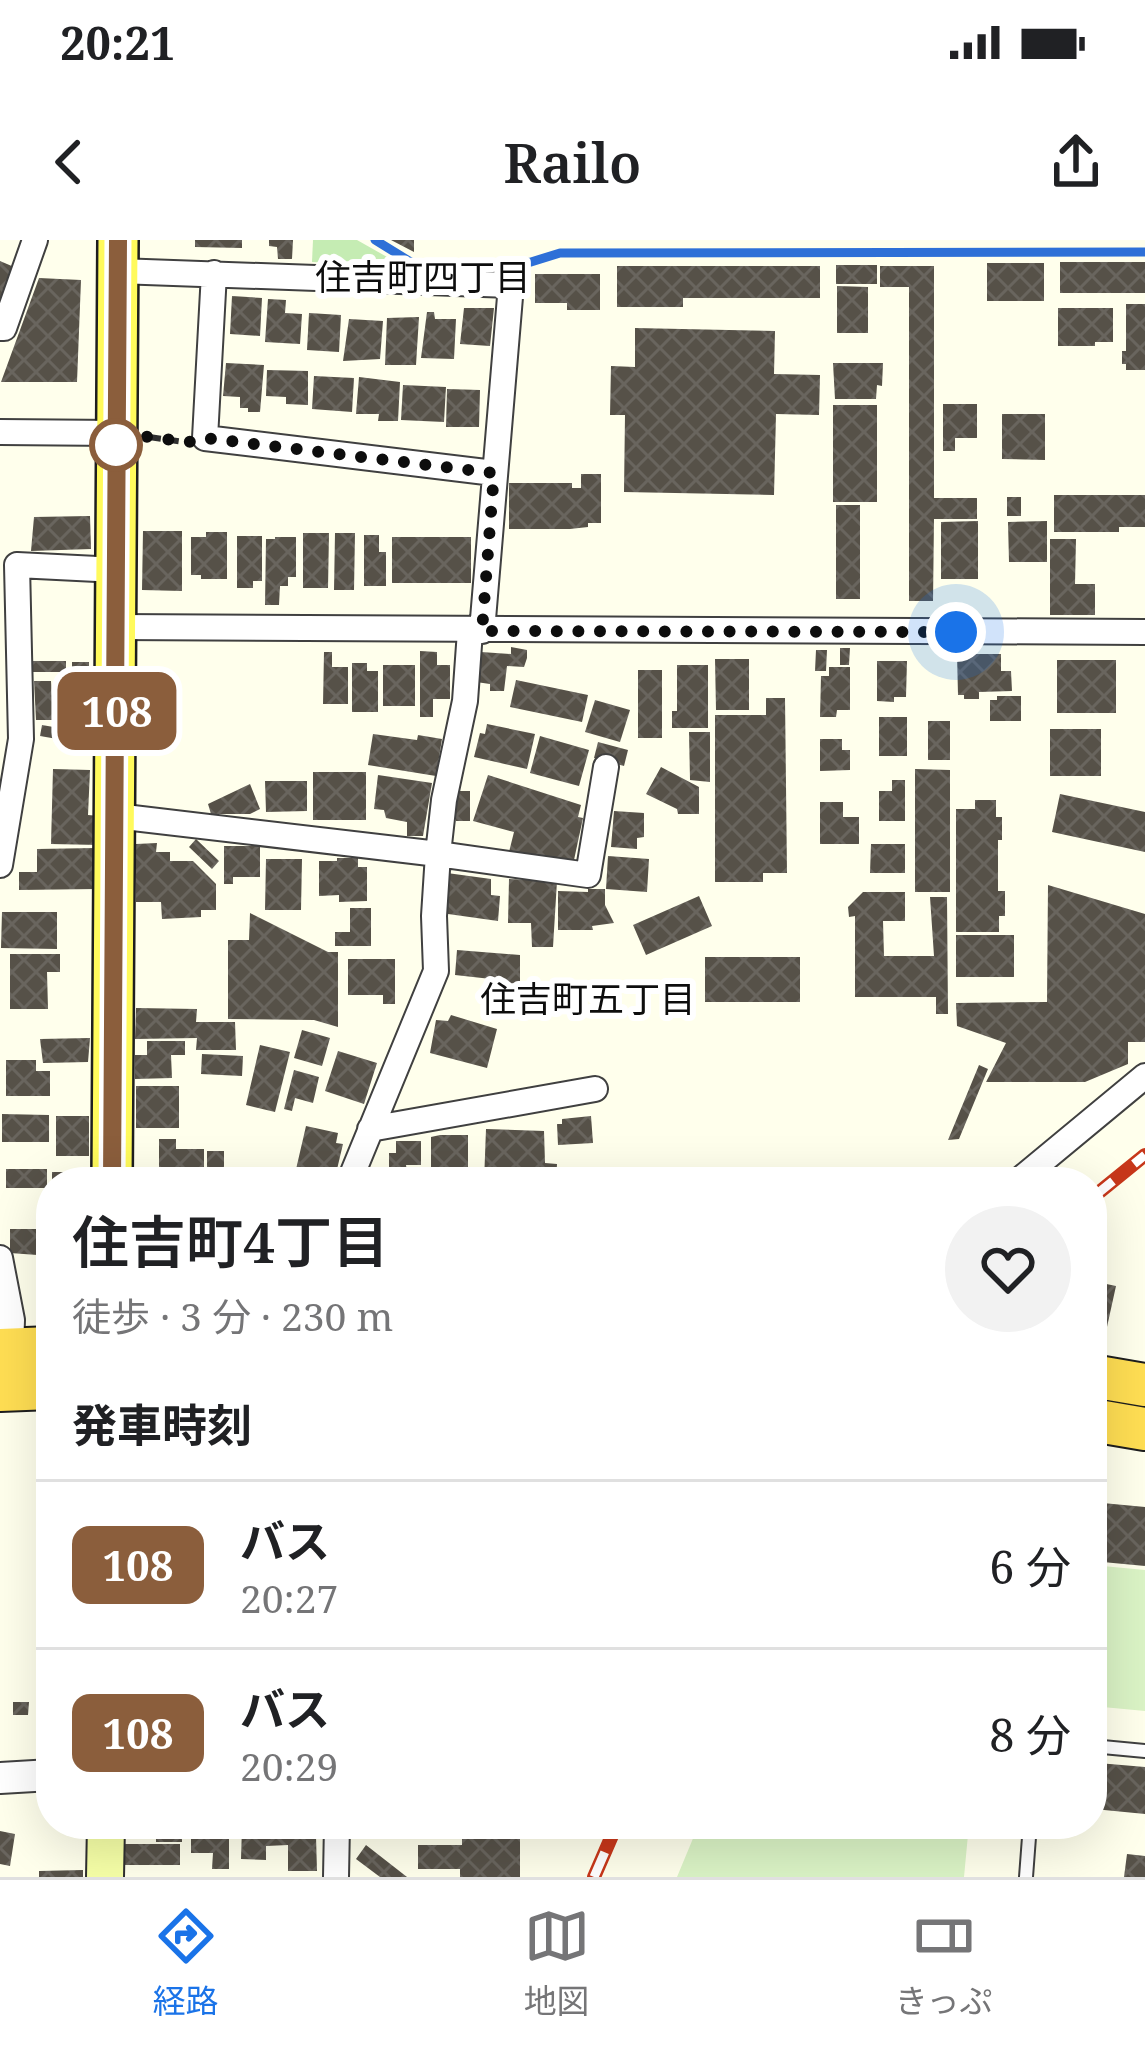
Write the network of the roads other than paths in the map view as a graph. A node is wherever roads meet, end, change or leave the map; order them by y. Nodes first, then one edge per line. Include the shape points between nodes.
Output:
1 (35, 240) edge
2 (118, 256) edge
3 (214, 273) junction
4 (0, 328) edge
5 (0, 432) edge
6 (116, 433) junction
7 (494, 473) junction
8 (117, 570) junction
9 (8, 584) edge
10 (117, 627) junction
11 (476, 631) junction
12 (1145, 632) edge
13 (606, 767) dead end
14 (116, 816) junction
15 (438, 854) junction
16 (0, 865) edge
17 (1145, 1076) edge
18 (595, 1089) dead end
19 (370, 1129) junction
20 (112, 1167) edge
21 (355, 1167) edge
22 (1036, 1167) edge
23 (0, 1258) edge
24 (15, 1359) edge
25 (1107, 1379) edge
26 (1145, 1385) edge
27 (1107, 1423) edge
28 (1145, 1429) edge
29 (1107, 1747) edge
30 (1145, 1751) edge
31 (36, 1776) edge
32 (0, 1778) edge
33 (106, 1839) edge
34 (337, 1839) edge
35 (1029, 1839) edge
36 (105, 1877) edge
37 (336, 1877) edge
38 (1026, 1877) edge

1 - 4 street
2 - 3 street
2 - 6 main road
3 - 7 street via 205,438
3 - 7 street via 511,285
5 - 6 street
6 - 8 main road
7 - 11 street
8 - 9 street via 16,565
8 - 10 main road
9 - 16 street via 21,739
10 - 11 street
10 - 14 main road
11 - 12 street
11 - 15 street
13 - 15 street via 589,875
14 - 15 street
14 - 20 main road
15 - 19 street via 436,971
17 - 22 street
18 - 19 street
19 - 21 street
23 - 24 street
25 - 26 highway
27 - 28 highway
29 - 30 lane
31 - 32 street
33 - 36 main road
34 - 37 street
35 - 38 lane

